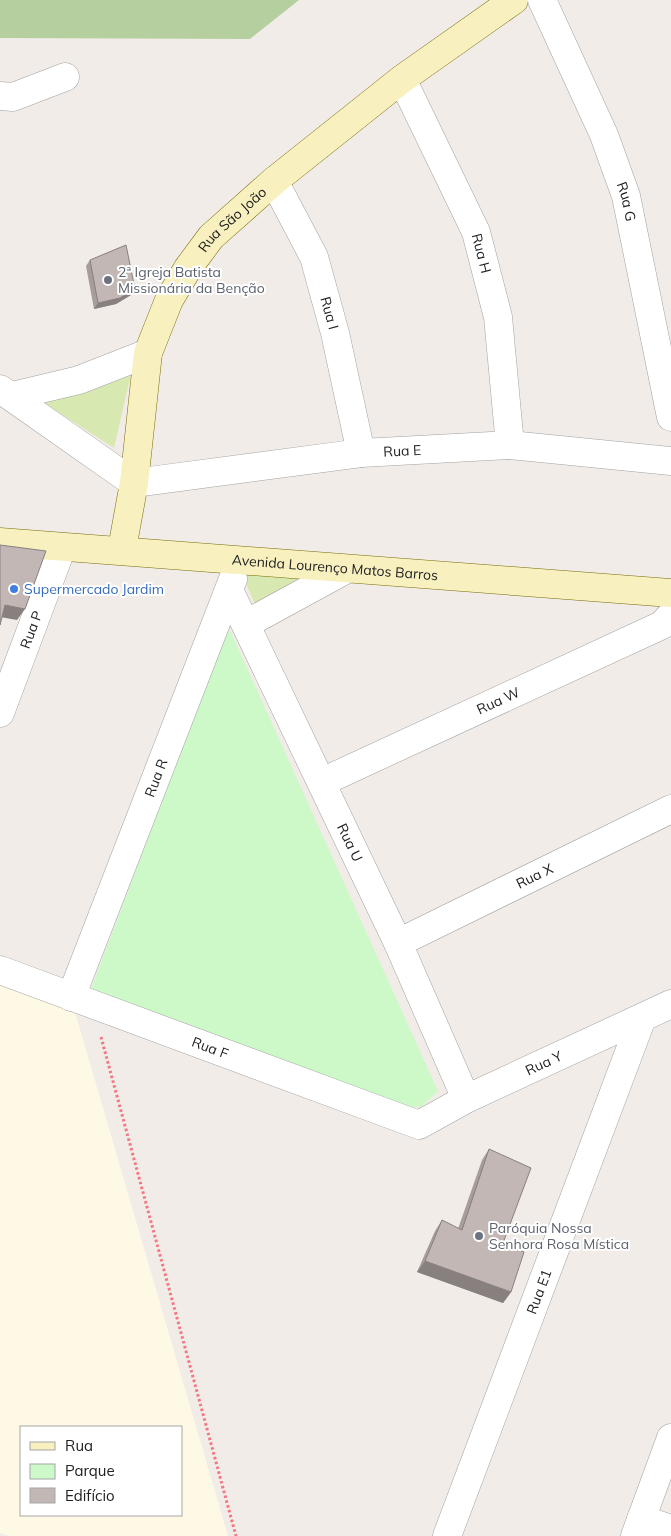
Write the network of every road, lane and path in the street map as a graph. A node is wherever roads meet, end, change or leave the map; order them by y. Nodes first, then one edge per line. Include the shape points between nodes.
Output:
1 (514, 0) edge
2 (542, 0) edge
3 (65, 77) dead end
4 (402, 79) junction
5 (0, 96) edge
6 (274, 181) junction
7 (148, 353) junction
8 (6, 392) edge
9 (671, 417) edge
10 (510, 445) junction
11 (361, 453) junction
12 (671, 461) edge
13 (134, 484) junction
14 (0, 542) edge
15 (62, 547) junction
16 (122, 549) junction
17 (241, 558) junction
18 (345, 570) junction
19 (229, 590) junction
20 (671, 593) edge
21 (671, 615) edge
22 (246, 624) junction
23 (0, 713) edge
24 (322, 782) junction
25 (671, 809) edge
26 (398, 943) junction
27 (0, 970) edge
28 (82, 1001) junction
29 (671, 1004) edge
30 (642, 1018) junction
31 (466, 1099) junction
32 (419, 1125) joint
33 (671, 1438) edge
34 (638, 1527) edge
35 (671, 1529) edge
36 (236, 1536) edge
37 (447, 1536) edge

1 - 4 street, Rua São João
2 - 9 street, Rua G via 604,135 626,196
3 - 5 street via 13,97
4 - 6 street, Rua São João
4 - 10 street, Rua H via 476,232 498,317
6 - 7 street, Rua São João via 211,237 188,268 169,300
6 - 11 street, Rua I via 314,257 335,332
7 - 8 street via 79,380
7 - 13 street, Rua São João
8 - 13 street
10 - 11 street, Rua E
10 - 12 street, Rua E
11 - 13 street, Rua E
13 - 16 street, Rua São João
14 - 15 street, Avenida Lourenço Matos Barros
15 - 16 street, Avenida Lourenço Matos Barros
15 - 23 street, Rua P
16 - 17 street, Avenida Lourenço Matos Barros
17 - 18 street, Avenida Lourenço Matos Barros
17 - 19 street, Rua R
18 - 20 street, Avenida Lourenço Matos Barros
18 - 22 street
19 - 22 street, Rua U
19 - 28 street, Rua R
21 - 24 street, Rua W via 662,625
22 - 24 street, Rua U
24 - 26 street, Rua U
25 - 26 street, Rua X
26 - 31 street, Rua U
27 - 28 street, Rua F
28 - 32 street, Rua F
28 - 36 path
29 - 30 street, Rua Y
30 - 31 street, Rua Y
30 - 37 street, Rua E1
31 - 32 street, Rua Y
33 - 34 street
34 - 35 street

